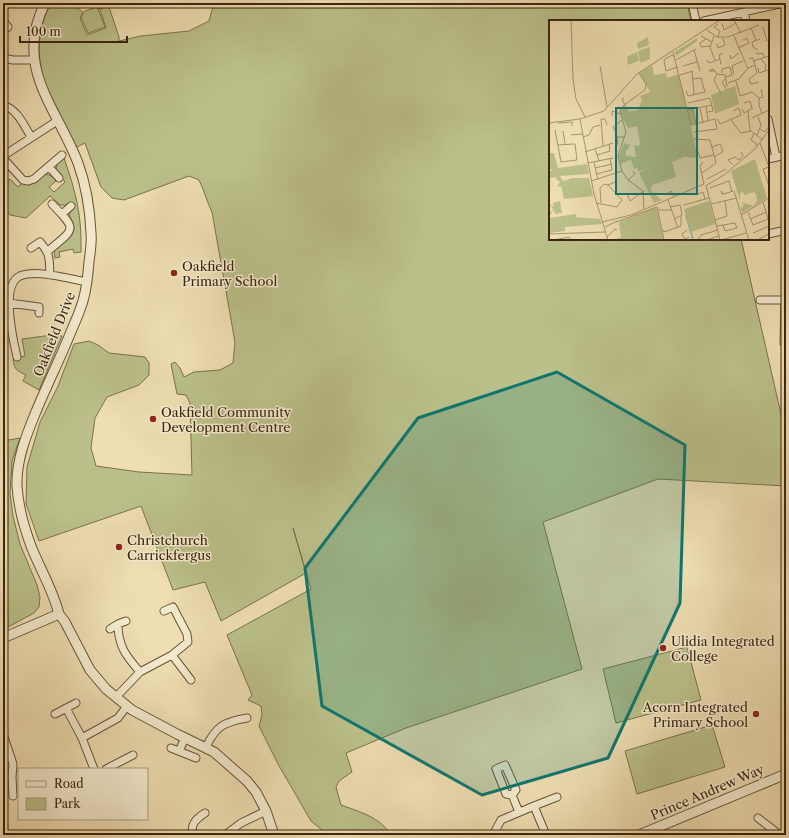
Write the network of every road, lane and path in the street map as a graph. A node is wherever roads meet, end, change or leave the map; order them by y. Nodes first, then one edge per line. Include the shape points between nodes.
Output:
1 (45, 3) edge
2 (692, 3) edge
3 (784, 3) edge
4 (744, 12) junction
5 (696, 20) edge
6 (708, 20) edge
7 (746, 20) edge
8 (3, 22) edge
9 (3, 31) edge
10 (3, 58) edge
11 (34, 60) junction
12 (3, 105) edge
13 (57, 121) junction
14 (769, 124) edge
15 (31, 137) junction
16 (62, 155) dead end
17 (786, 155) edge
18 (3, 157) edge
19 (776, 157) junction
20 (769, 159) edge
21 (49, 167) junction
22 (59, 178) dead end
23 (52, 204) dead end
24 (71, 206) dead end
25 (62, 214) junction
26 (786, 230) edge
27 (769, 234) edge
28 (31, 248) dead end
29 (48, 251) junction
30 (50, 275) junction
31 (87, 282) junction
32 (760, 300) dead end
33 (785, 300) edge
34 (9, 303) junction
35 (39, 307) dead end
36 (784, 343) dead end
37 (17, 357) dead end
38 (164, 611) dead end
39 (59, 614) junction
40 (126, 620) dead end
41 (118, 624) junction
42 (110, 629) dead end
43 (3, 638) edge
44 (172, 656) junction
45 (140, 672) junction
46 (191, 680) dead end
47 (116, 697) junction
48 (76, 703) dead end
49 (127, 706) junction
50 (66, 708) junction
51 (55, 714) dead end
52 (246, 718) dead end
53 (3, 734) edge
54 (82, 738) junction
55 (185, 738) junction
56 (206, 747) junction
57 (171, 748) dead end
58 (180, 752) junction
59 (133, 755) dead end
60 (196, 758) dead end
61 (94, 768) edge
62 (108, 768) edge
63 (786, 774) edge
64 (15, 792) edge
65 (512, 795) dead end
66 (557, 797) dead end
67 (534, 806) junction
68 (266, 811) junction
69 (519, 812) junction
70 (205, 813) dead end
71 (758, 818) dead end
72 (193, 835) edge
73 (225, 835) edge
74 (274, 835) edge
75 (493, 835) edge
76 (546, 835) edge
77 (638, 835) edge
78 (780, 835) edge

1 - 11 street, Oakfield Drive via 35,34
2 - 5 street
3 - 4 street
4 - 6 street
4 - 7 street
8 - 9 street via 8,27
10 - 11 street
11 - 13 street, Oakfield Drive via 40,84
12 - 15 street via 16,113
13 - 15 street
13 - 31 street, Oakfield Drive via 78,164 86,193 92,235
14 - 19 street
15 - 18 street
16 - 21 street
17 - 19 street
18 - 21 street via 23,180 27,181 33,180
19 - 20 street
21 - 22 street
23 - 25 street
24 - 25 street
25 - 29 street via 69,222 70,230
26 - 27 street
28 - 29 street via 40,242
29 - 30 street
30 - 31 street
30 - 34 street via 28,274 17,278 10,285
31 - 39 street, Oakfield Drive via 84,299 26,437 17,485 31,546
32 - 33 street
33 - 36 street
34 - 35 street
34 - 37 street
38 - 44 street via 173,607 188,638 186,645
39 - 43 street
39 - 47 street, Oakfield Drive via 93,675
40 - 41 street
41 - 42 street
41 - 45 street via 122,648
44 - 45 street
44 - 46 street
45 - 47 street
47 - 49 street, Oakfield Drive
48 - 50 street
49 - 54 street via 118,718
49 - 55 street, Oakfield Drive
50 - 51 street
50 - 54 street
52 - 56 street via 219,727
53 - 64 street via 14,765 12,775
54 - 61 street
55 - 56 street, Oakfield Drive
55 - 58 street
56 - 68 street, Oakfield Drive via 218,754 247,781
57 - 58 street
58 - 60 street
59 - 62 street
63 - 77 street, Prince Andrew Way
65 - 69 street
66 - 67 street
67 - 69 street
67 - 76 street
68 - 73 street via 241,823
68 - 74 street, Oakfield Drive
69 - 75 street via 501,820
70 - 72 street via 193,823
71 - 78 street

